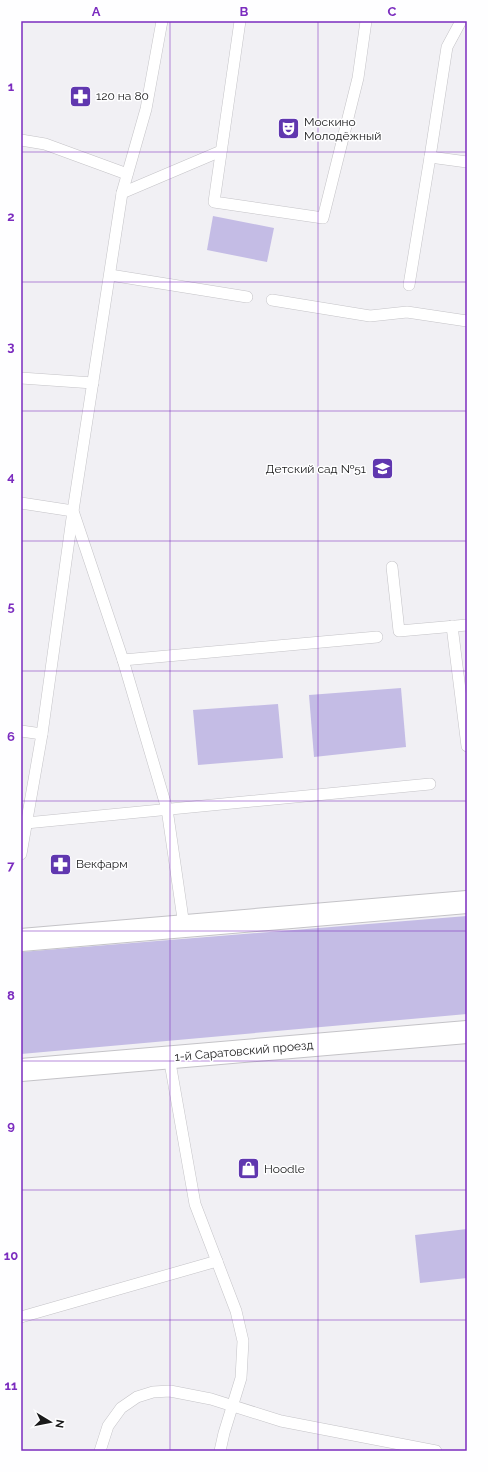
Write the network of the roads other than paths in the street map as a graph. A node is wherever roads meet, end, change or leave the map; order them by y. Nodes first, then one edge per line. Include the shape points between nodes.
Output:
1 (162, 21) edge
2 (240, 21) edge
3 (366, 21) edge
4 (461, 21) edge
5 (21, 140) edge
6 (221, 151) junction
7 (430, 157) junction
8 (467, 162) edge
9 (127, 174) junction
10 (122, 193) junction
11 (110, 275) junction
12 (409, 285) dead end
13 (247, 297) dead end
14 (272, 300) dead end
15 (467, 321) edge
16 (21, 378) edge
17 (93, 383) junction
18 (21, 503) edge
19 (73, 510) junction
20 (392, 567) dead end
21 (467, 625) edge
22 (452, 626) junction
23 (377, 637) dead end
24 (123, 660) junction
25 (21, 731) edge
26 (42, 734) junction
27 (467, 746) edge
28 (430, 784) dead end
29 (167, 809) junction
30 (26, 823) junction
31 (21, 854) edge
32 (467, 902) edge
33 (184, 926) junction
34 (21, 940) edge
35 (467, 1032) edge
36 (169, 1057) junction
37 (21, 1070) edge
38 (217, 1261) junction
39 (21, 1317) edge
40 (232, 1406) junction
41 (100, 1451) edge
42 (220, 1451) edge
43 (436, 1451) edge

1 - 9 lane via 146,110
2 - 6 lane
3 - 6 lane via 358,78 323,218 214,202
4 - 7 lane via 446,47
5 - 9 lane via 45,144
6 - 10 lane
7 - 8 lane
7 - 12 lane
9 - 10 lane
10 - 11 lane
11 - 13 lane
11 - 17 lane
14 - 15 lane via 370,316 407,312
16 - 17 lane
17 - 19 lane
18 - 19 lane
19 - 24 lane
19 - 26 lane
20 - 22 lane via 399,631
21 - 22 lane
22 - 27 lane
23 - 24 lane
24 - 29 lane
25 - 26 lane
26 - 30 lane
28 - 29 lane
29 - 30 lane
29 - 33 lane
30 - 31 lane
32 - 33 street
33 - 34 street
35 - 36 street, 1-й Саратовский проезд
36 - 37 street, 1-й Саратовский проезд
36 - 38 lane via 195,1204
38 - 39 lane
38 - 40 lane via 236,1311 243,1341 241,1378
40 - 41 lane via 211,1398 170,1391 153,1392 137,1397 121,1408 108,1426
40 - 42 lane
40 - 43 lane via 281,1421

